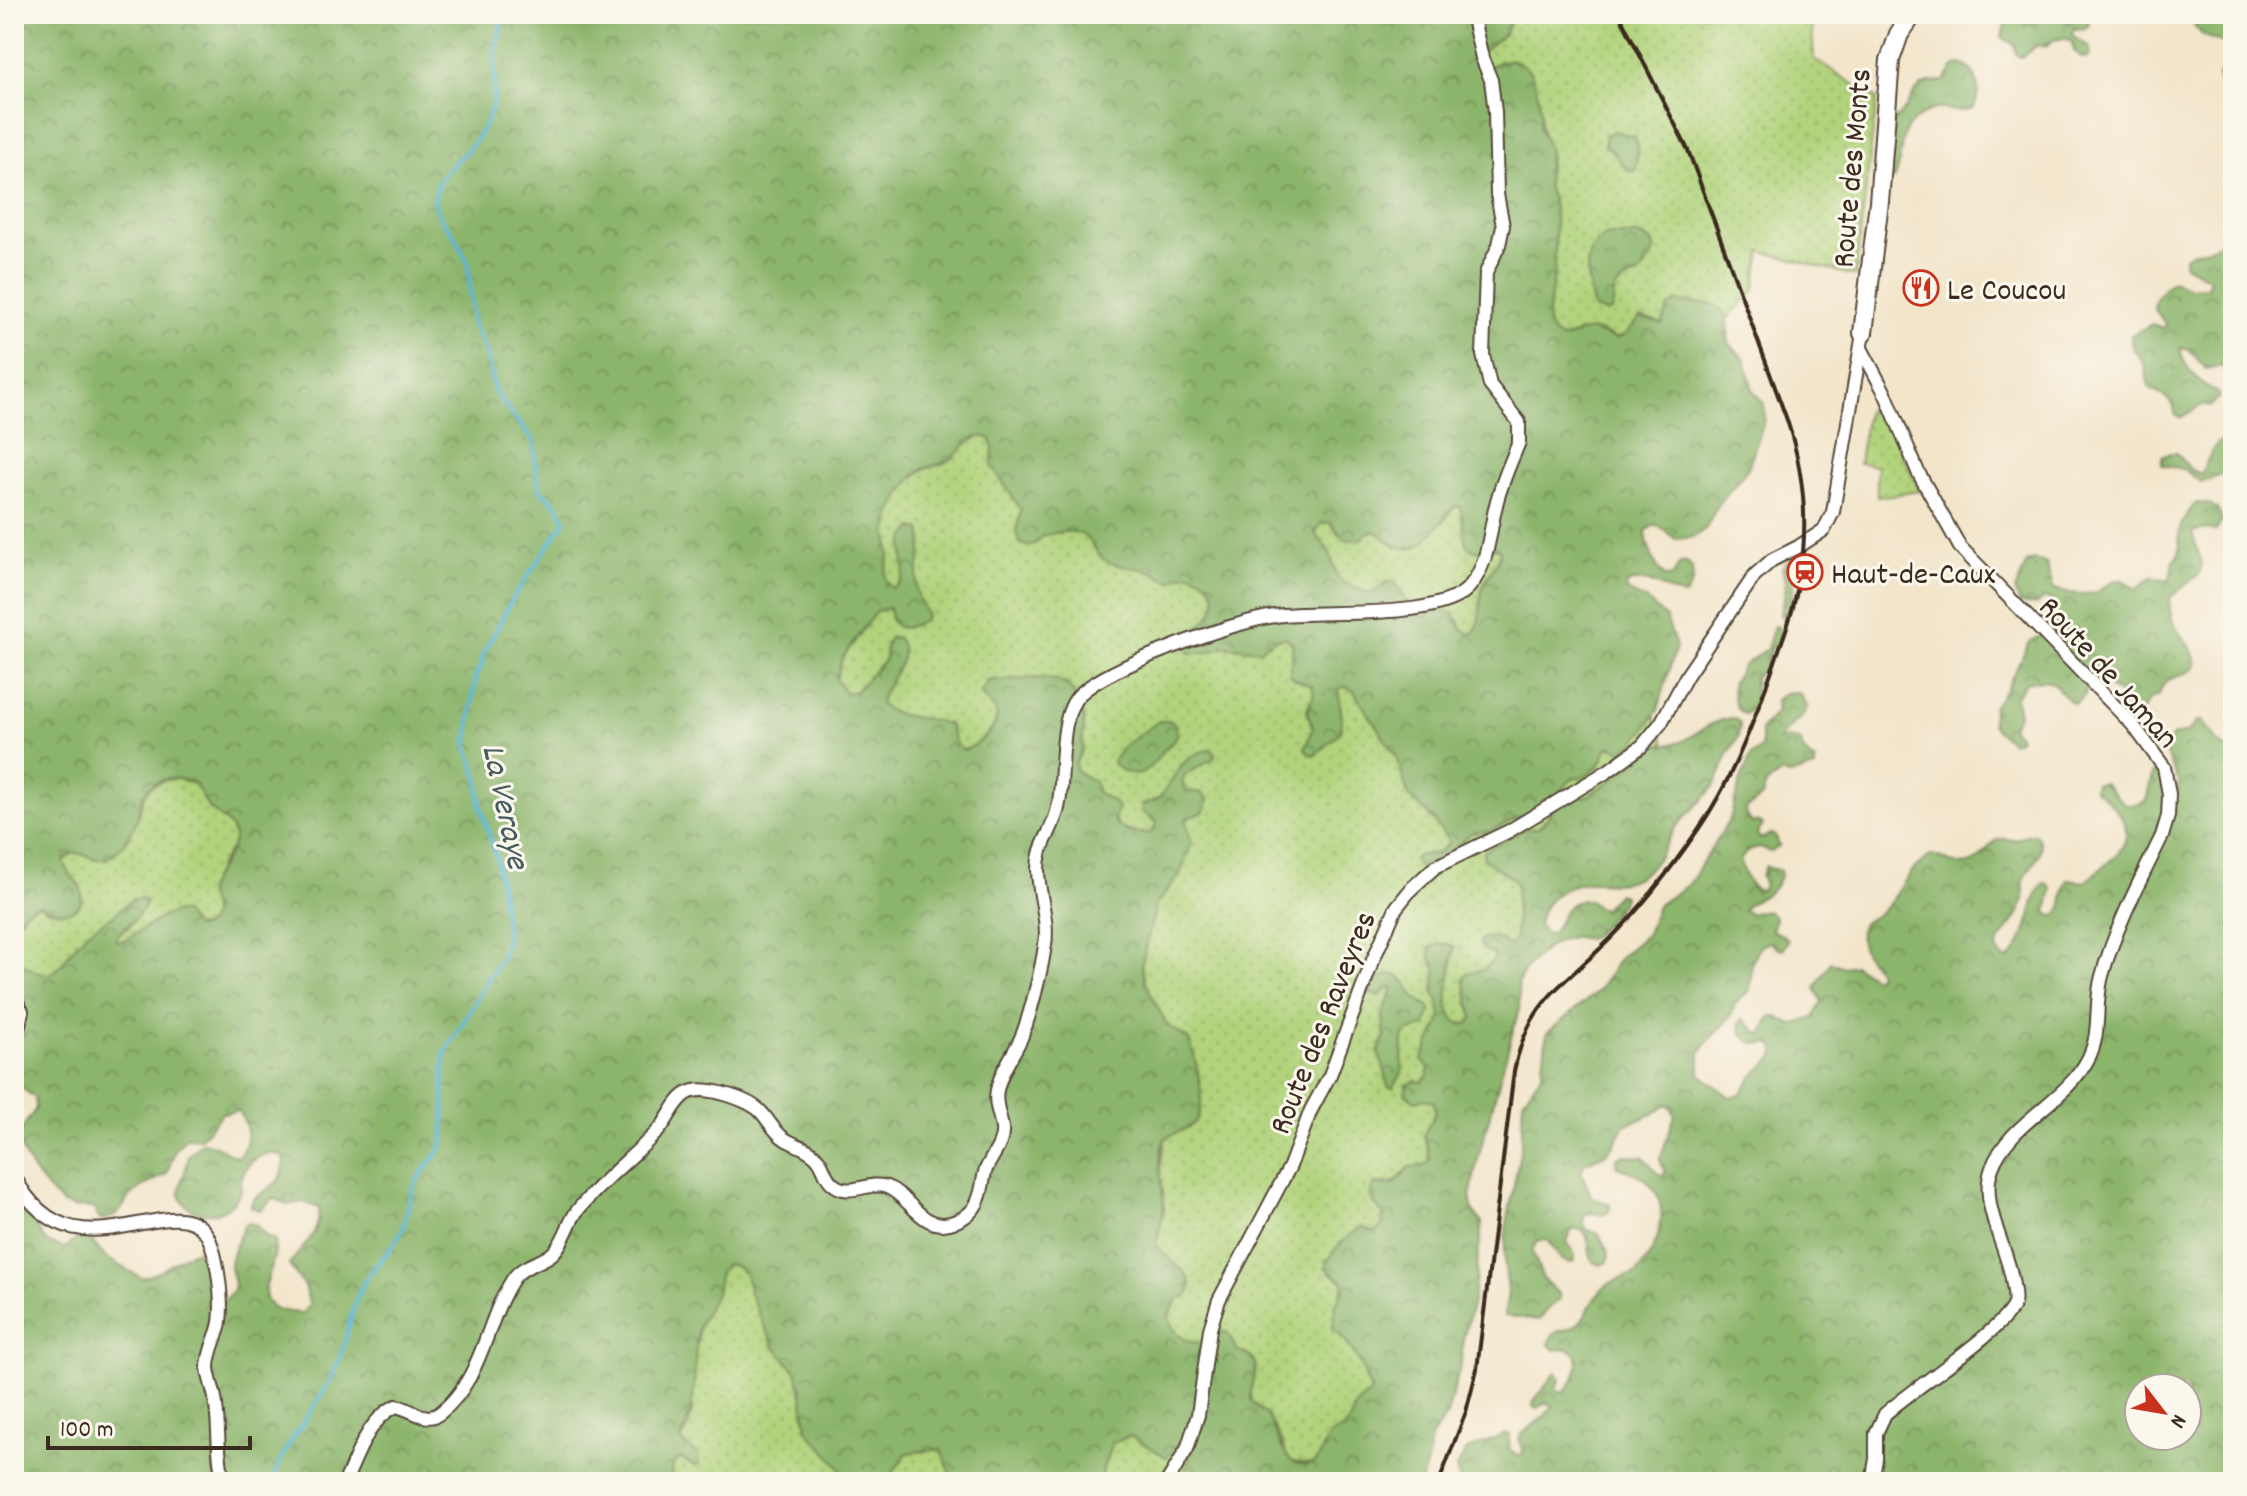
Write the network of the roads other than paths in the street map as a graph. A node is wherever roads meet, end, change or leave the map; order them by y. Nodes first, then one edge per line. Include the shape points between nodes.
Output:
1 (1472, 14) edge
2 (1913, 14) edge
3 (1862, 341) junction
4 (14, 997) edge
5 (14, 1050) edge
6 (14, 1176) edge
7 (224, 1482) edge
8 (345, 1482) edge
9 (1167, 1482) edge
10 (1872, 1482) edge

1 - 8 street via 1491,80 1503,226 1486,273 1483,355 1490,385 1514,413 1520,431 1495,508 1490,544 1468,590 1453,600 1386,612 1277,615 1251,621 1125,667 1081,693 1069,714 1058,808 1040,849 1044,949 1021,1039 995,1095 1000,1143 977,1204 965,1217 931,1223 890,1188 836,1187 814,1154 779,1136 755,1106 709,1091 686,1094 658,1131 574,1215 553,1253 512,1281 477,1365 439,1414 427,1417 396,1406 385,1411
2 - 3 street, Route des Monts via 1890,60
3 - 9 street, Route des Raveyres via 1833,512 1824,530 1755,575 1642,746 1509,831 1435,867 1396,908 1290,1166 1219,1300 1198,1415 1187,1449
3 - 10 street, Route de Jaman via 1918,472 1960,547 2133,725 2164,767 2169,794 2162,836 2105,965 2090,1057 2002,1149 1991,1168 1988,1197 2009,1259 2013,1304 1999,1324 1885,1414 1876,1433
4 - 5 street via 22,1011
6 - 7 street via 41,1212 77,1230 177,1218 202,1228 221,1300 208,1370

